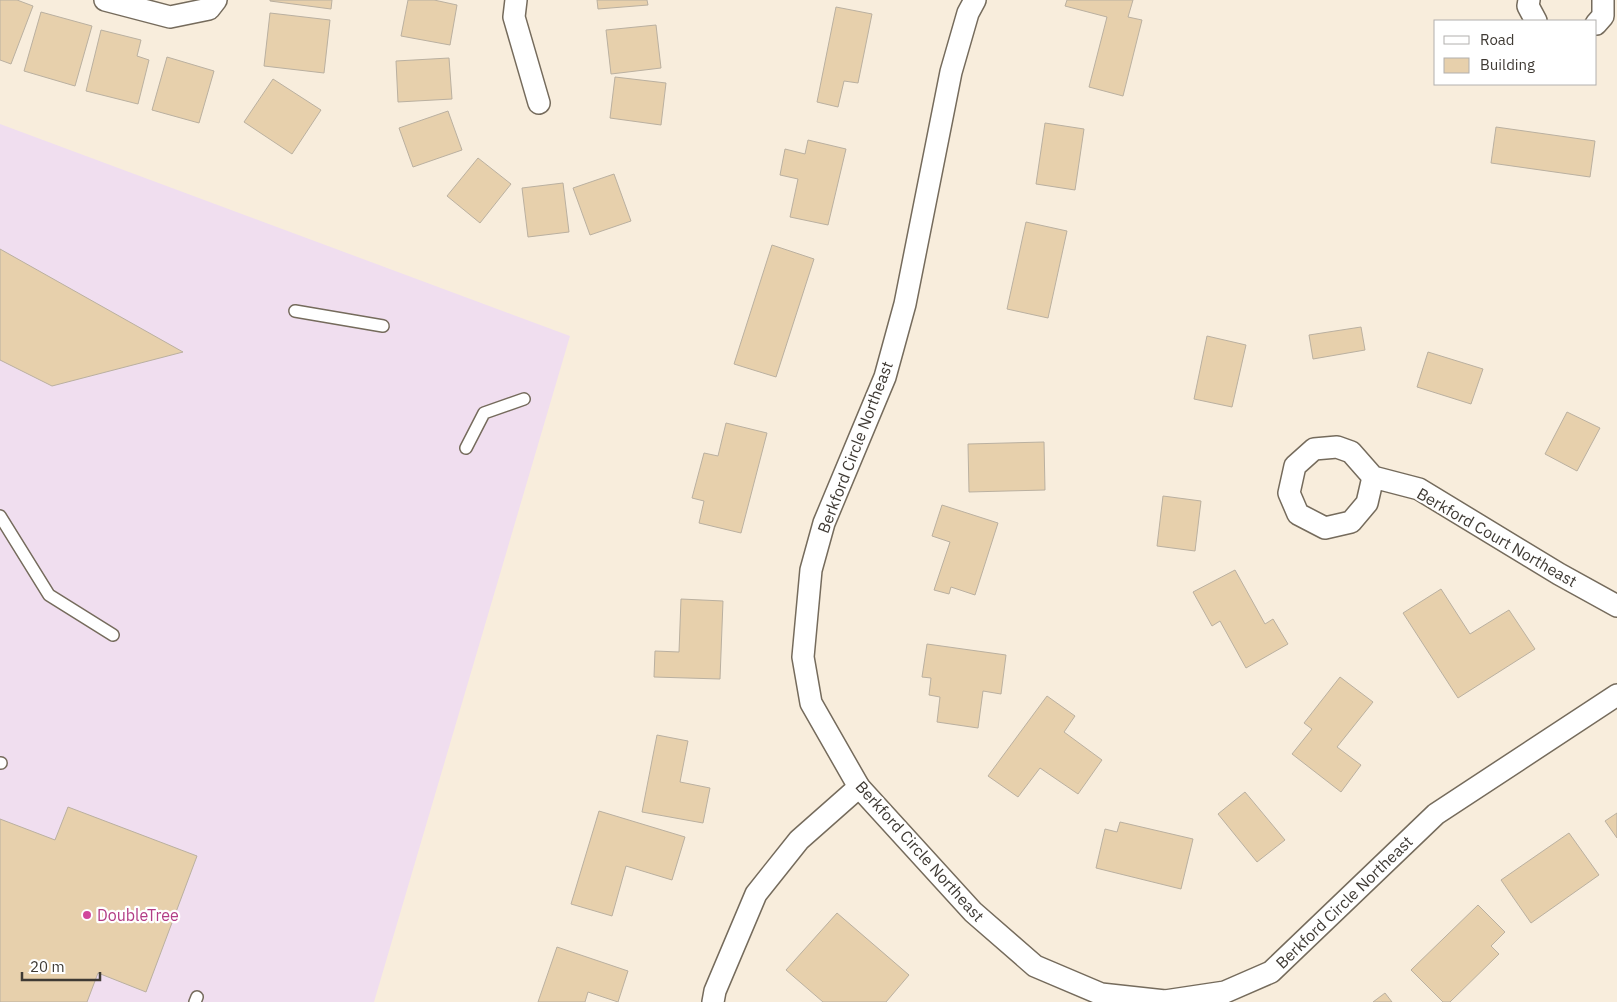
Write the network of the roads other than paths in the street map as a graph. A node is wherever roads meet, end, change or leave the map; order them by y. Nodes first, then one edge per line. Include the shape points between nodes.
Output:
1 (105, 0) edge
2 (216, 0) edge
3 (516, 0) edge
4 (975, 0) edge
5 (1529, 0) edge
6 (1603, 0) edge
7 (1535, 20) edge
8 (1597, 23) edge
9 (539, 103) dead end
10 (294, 311) dead end
11 (383, 326) dead end
12 (524, 399) dead end
13 (466, 448) dead end
14 (1373, 477) dead end
15 (0, 516) edge
16 (1617, 606) edge
17 (113, 635) dead end
18 (1617, 695) edge
19 (859, 788) junction
20 (713, 1002) edge

1 - 2 street via 170,18 209,9
3 - 9 street via 514,17
4 - 19 street, Berkford Circle Northeast via 951,72 905,304 885,377 824,523 811,570 803,657 812,703
5 - 7 street via 1528,6
6 - 8 street via 1603,16
10 - 11 lane
12 - 13 lane via 484,413
14 - 16 street, Berkford Court Northeast via 1419,489
15 - 17 lane via 49,594
18 - 19 street, Berkford Circle Northeast via 1436,814 1271,972 1225,992 1165,1001 1101,994 1035,966 973,912
19 - 20 street via 799,840 756,894 714,991

